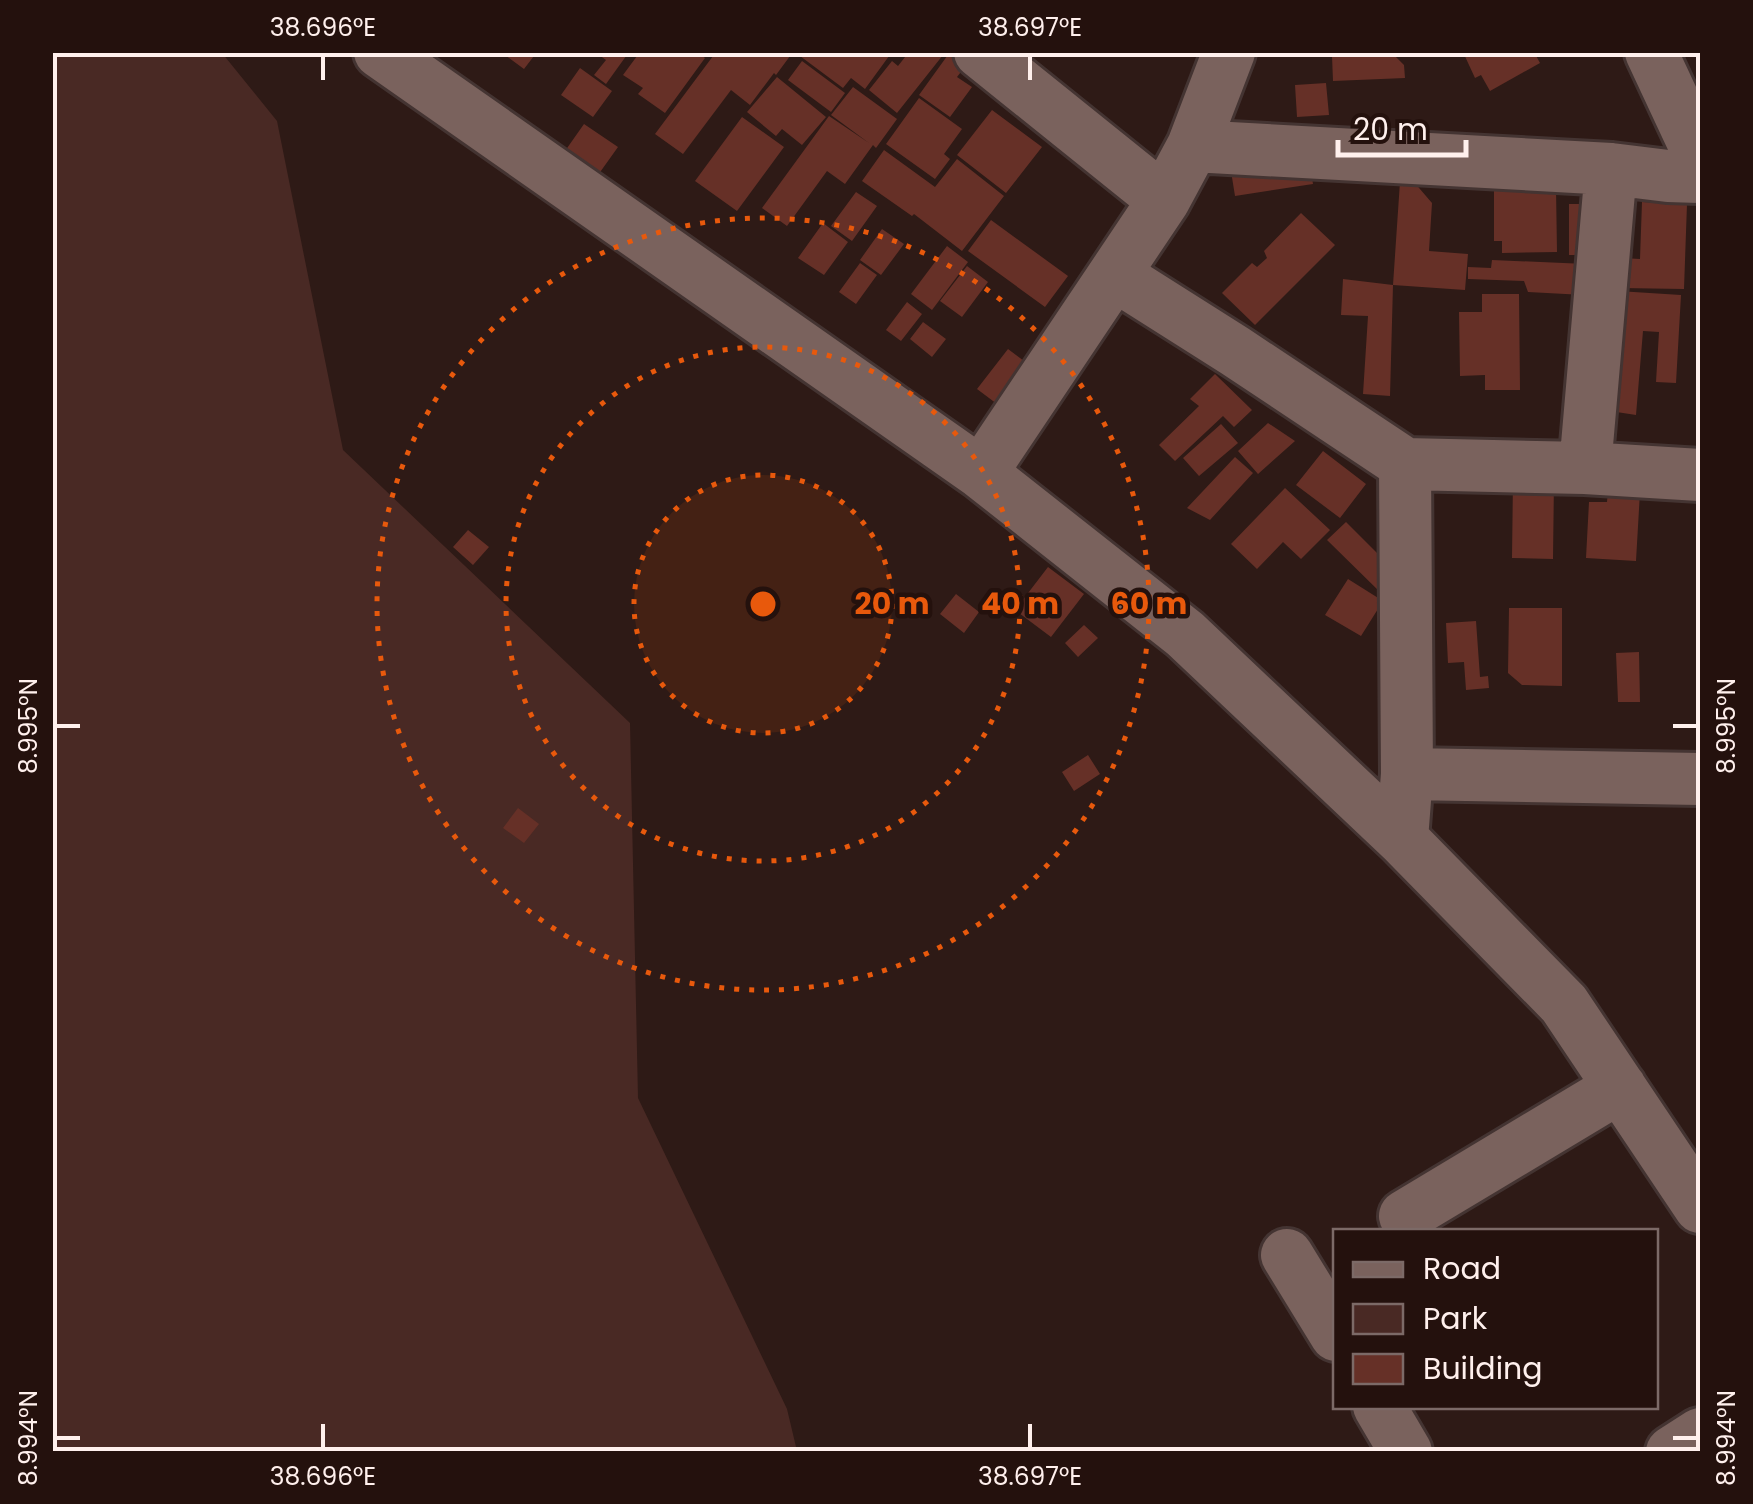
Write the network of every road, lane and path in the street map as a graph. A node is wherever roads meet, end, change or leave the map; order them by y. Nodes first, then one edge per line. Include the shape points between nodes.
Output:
1 (380, 52) edge
2 (980, 52) edge
3 (1228, 52) edge
4 (1651, 52) edge
5 (1193, 146) junction
6 (1700, 157) edge
7 (1610, 169) junction
8 (1700, 177) edge
9 (1164, 200) junction
10 (1115, 276) junction
11 (1404, 464) junction
12 (1585, 468) junction
13 (982, 472) junction
14 (1700, 474) edge
15 (1408, 774) junction
16 (1700, 779) edge
17 (1402, 839) junction
18 (1620, 1087) junction
19 (1700, 1207) edge
20 (1404, 1216) dead end
21 (1287, 1256) dead end
22 (1333, 1330) edge
23 (1381, 1409) edge
24 (1700, 1434) edge
25 (1406, 1452) edge
26 (1672, 1452) edge

1 - 13 street
2 - 9 street
3 - 5 street
4 - 6 street
5 - 7 street
5 - 9 street
7 - 8 street
7 - 12 street
9 - 10 street
10 - 11 street
10 - 13 street
11 - 12 street
11 - 15 street
12 - 14 street
13 - 17 street via 1185,634
15 - 16 street
15 - 17 street
17 - 18 street via 1564,1004
18 - 19 street
18 - 20 street
21 - 22 street
23 - 25 street
24 - 26 street

